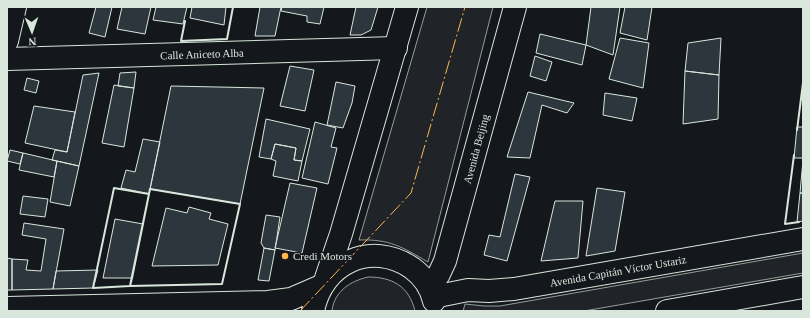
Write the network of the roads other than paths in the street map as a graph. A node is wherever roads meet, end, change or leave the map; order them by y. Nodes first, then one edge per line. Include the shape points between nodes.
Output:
1 (15, 7) edge
2 (407, 7) edge
3 (515, 7) edge
4 (7, 41) edge
5 (396, 48) junction
6 (7, 59) edge
7 (803, 239) edge
8 (323, 284) junction
9 (803, 287) edge
10 (433, 299) edge
11 (7, 308) edge
12 (313, 311) edge
13 (667, 311) edge

1 - 4 main road
2 - 5 main road
3 - 10 main road, Avenida Beijing
5 - 6 main road, Calle Aniceto Alba
5 - 8 main road via 341,234
7 - 10 main road, Avenida Capitán Víctor Ustariz via 514,289 468,290
8 - 10 main road via 337,269 352,260 374,256 396,259 416,271
8 - 11 main road via 292,299 279,302
8 - 12 main road
9 - 13 main road

